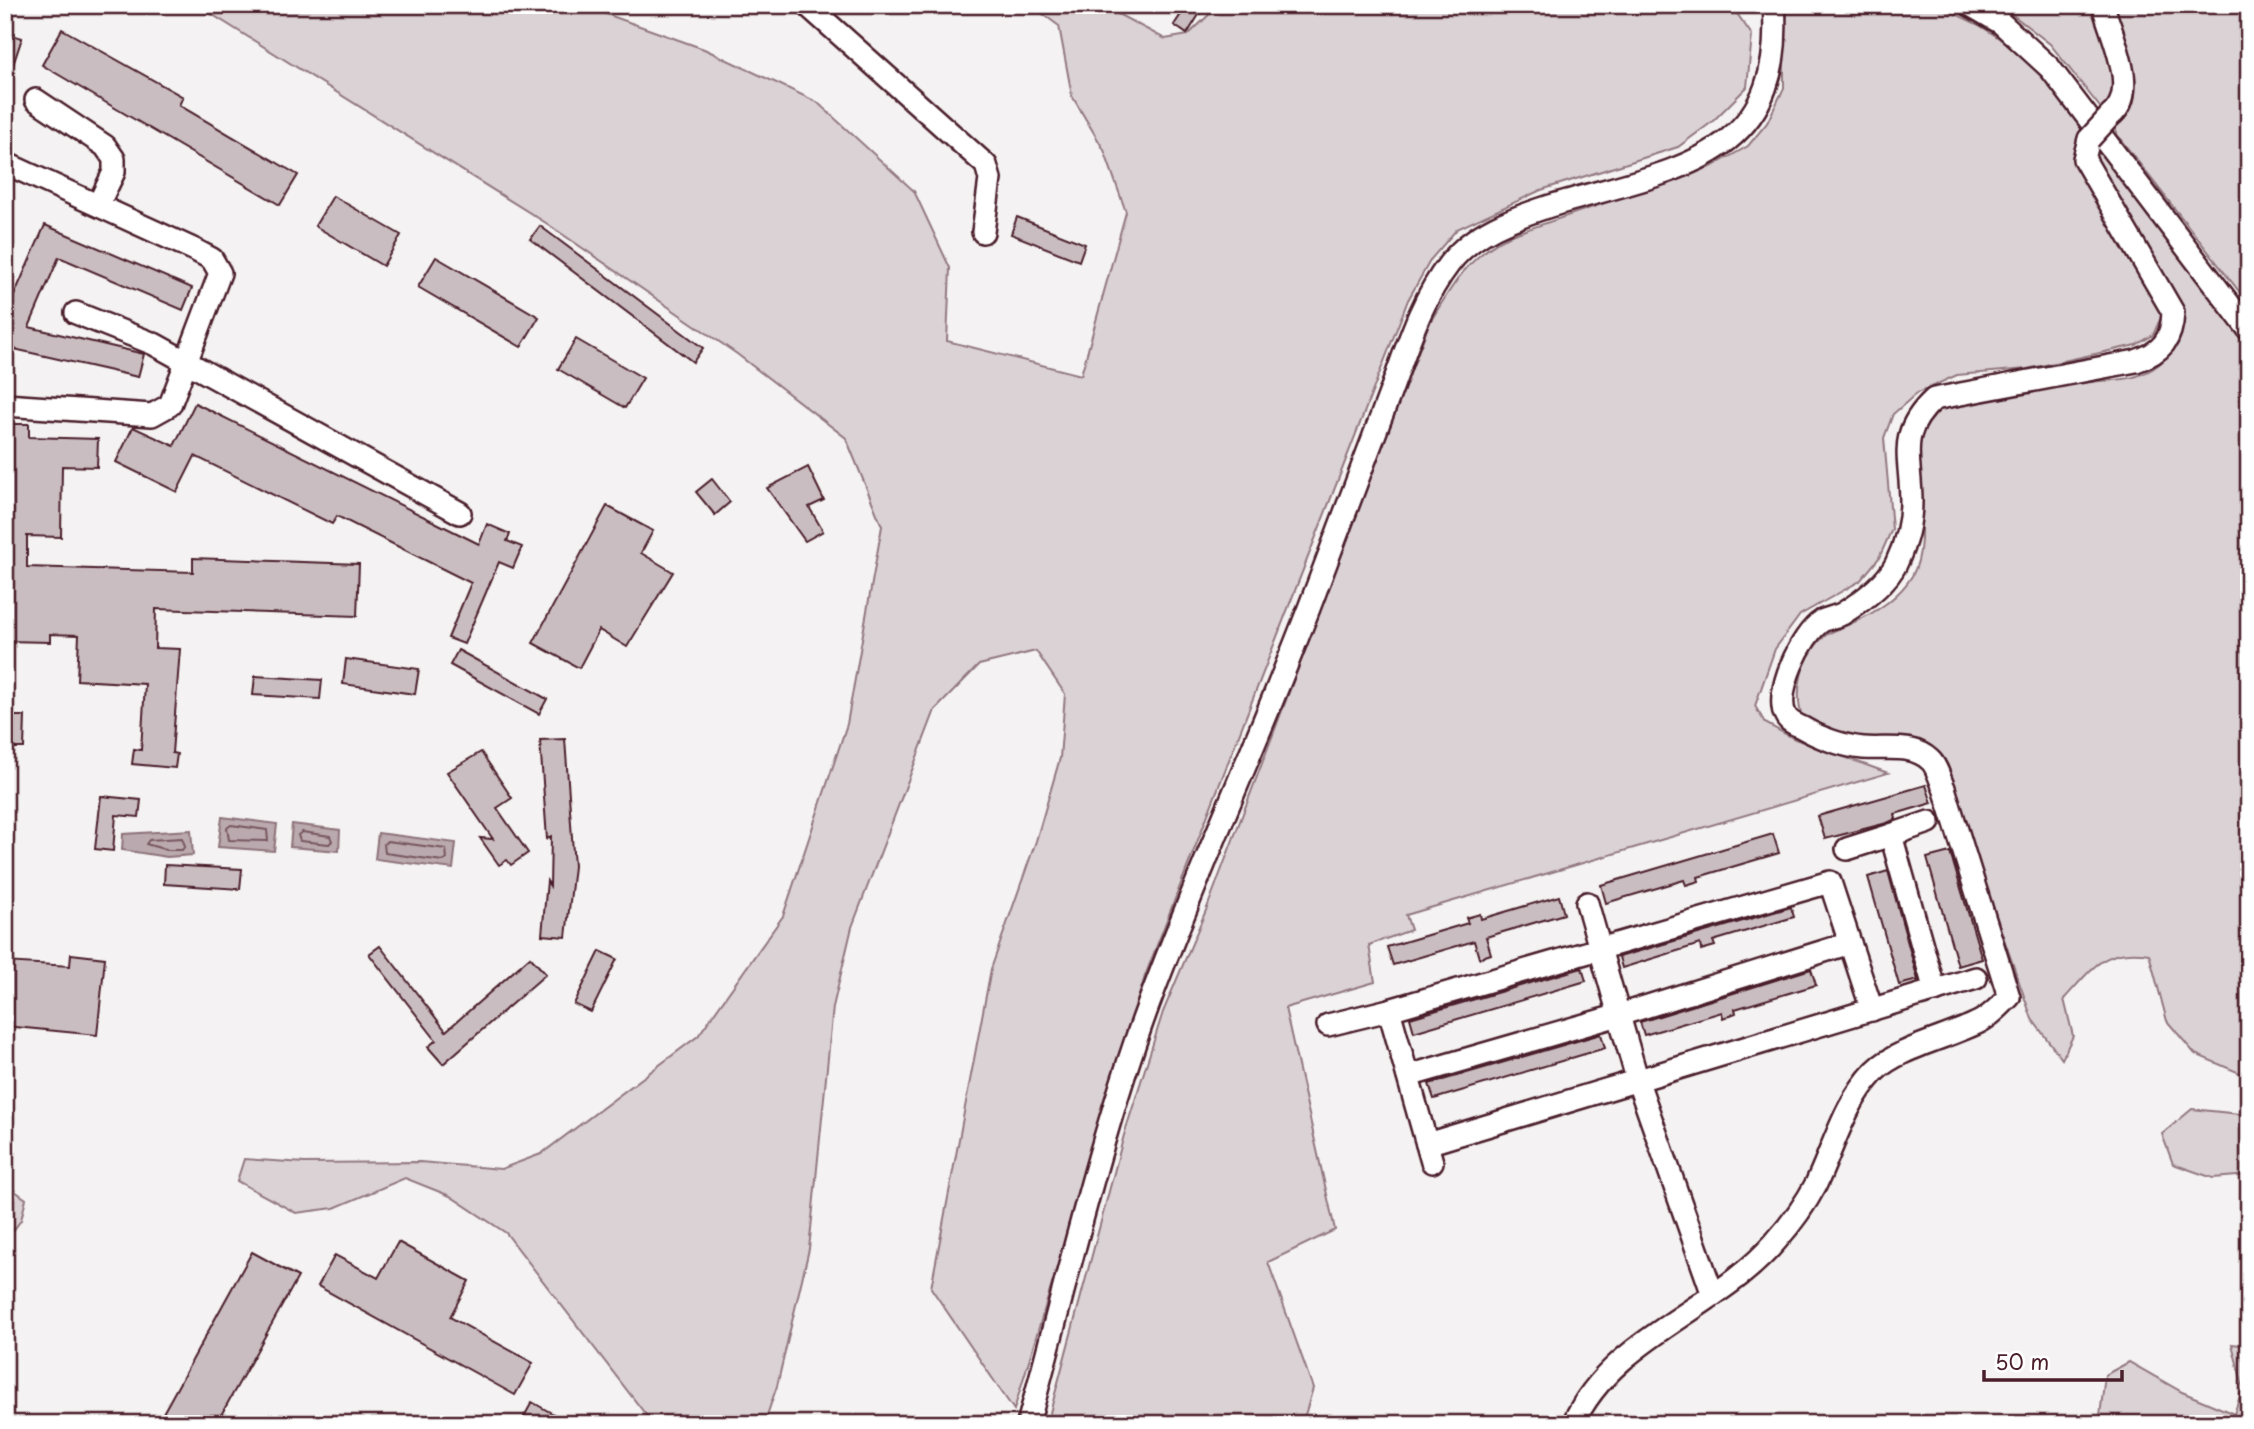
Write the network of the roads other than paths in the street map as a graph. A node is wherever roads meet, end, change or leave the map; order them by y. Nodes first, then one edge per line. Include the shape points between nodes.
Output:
1 (807, 5) edge
2 (1774, 5) edge
3 (1970, 5) edge
4 (2103, 5) edge
5 (36, 100) dead end
6 (5, 163) edge
7 (98, 205) junction
8 (983, 232) dead end
9 (75, 313) dead end
10 (2249, 330) edge
11 (187, 364) junction
12 (5, 405) edge
13 (460, 513) dead end
14 (1929, 822) dead end
15 (1891, 835) junction
16 (1847, 849) dead end
17 (1587, 903) dead end
18 (1850, 943) junction
19 (1600, 948) junction
20 (1976, 978) dead end
21 (1935, 990) junction
22 (1389, 1010) junction
23 (1872, 1010) junction
24 (1619, 1016) junction
25 (1328, 1025) dead end
26 (1408, 1076) junction
27 (1638, 1082) junction
28 (1713, 1295) junction
29 (1028, 1424) edge
30 (1573, 1424) edge

1 - 8 street via 986,165 990,179
2 - 29 street via 1772,66 1764,96 1735,138 1676,167 1517,217 1476,237 1450,263 1421,310 1310,606 1147,1010 1107,1136
3 - 10 street via 2001,23 2050,68
4 - 28 street, bridge via 2124,82 2121,103 2089,139 2084,159 2173,312 2164,347 2136,360 1934,399 1919,413 1908,437 1908,530 1894,568 1875,590 1840,615 1821,621 1809,634 1786,681 1782,707 1787,719 1816,736 1862,748 1899,747 1932,760 2009,997 1984,1020 1877,1069 1855,1094 1815,1186 1798,1211 1775,1242
5 - 7 street via 105,146 114,159 114,172
6 - 7 street
7 - 11 street via 212,259 220,273
9 - 11 street via 153,344
11 - 12 street via 170,405 152,415
11 - 13 street
14 - 15 street
15 - 16 street
15 - 21 street
17 - 19 street
18 - 19 street via 1830,882
18 - 23 street
18 - 24 street
19 - 22 street
19 - 24 street
20 - 21 street
21 - 23 street
22 - 25 street
22 - 26 street
23 - 27 street
24 - 26 street
24 - 27 street
26 - 27 street via 1429,1153
27 - 28 street
28 - 30 street via 1597,1382

